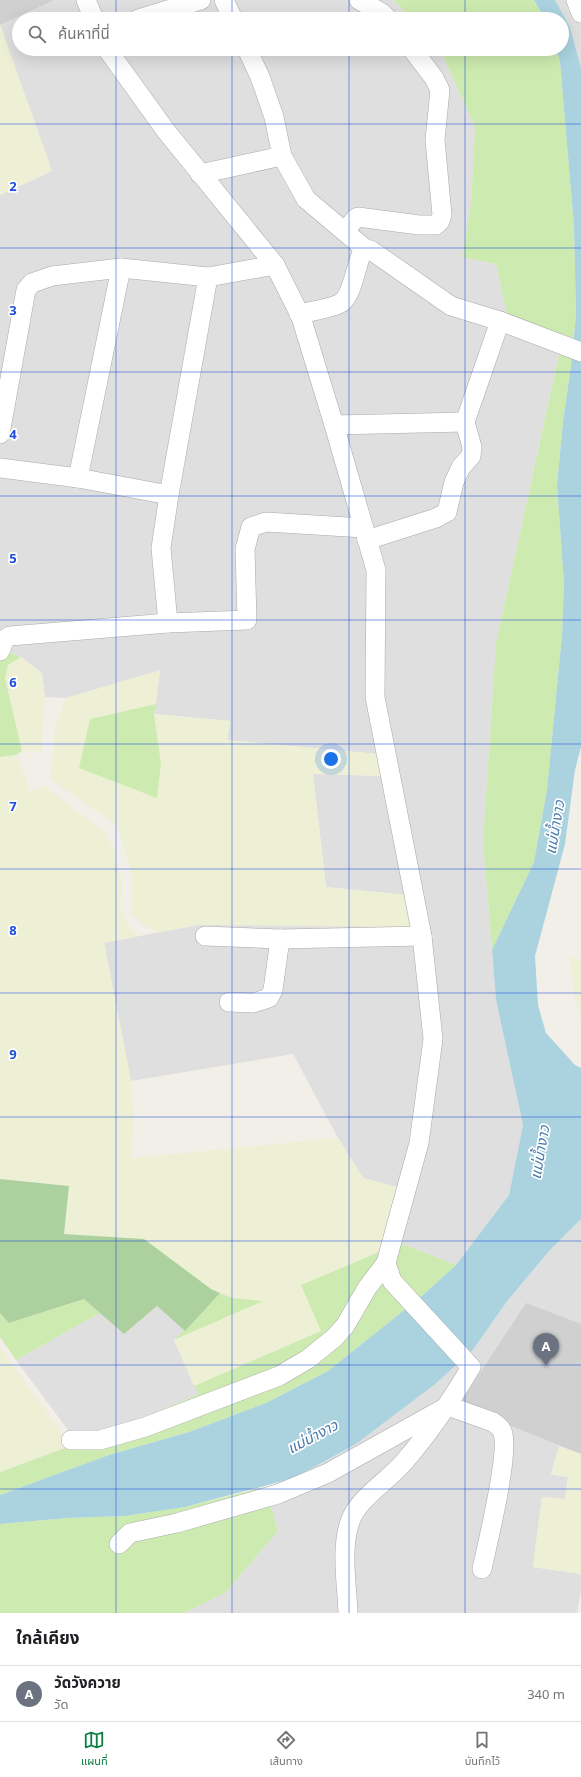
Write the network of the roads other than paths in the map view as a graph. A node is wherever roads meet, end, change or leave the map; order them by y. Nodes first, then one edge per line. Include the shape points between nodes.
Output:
1 (86, 0) edge
2 (201, 0) edge
3 (224, 0) edge
4 (359, 0) edge
5 (576, 0) edge
6 (91, 12) edge
7 (161, 12) edge
8 (230, 12) edge
9 (379, 12) edge
10 (581, 12) edge
11 (112, 56) edge
12 (250, 56) edge
13 (417, 56) edge
14 (282, 156) junction
15 (200, 174) junction
16 (345, 232) junction
17 (364, 248) junction
18 (275, 265) junction
19 (121, 268) junction
20 (208, 277) junction
21 (299, 314) junction
22 (500, 321) junction
23 (575, 350) edge
24 (465, 422) junction
25 (334, 425) junction
26 (0, 434) edge
27 (0, 468) edge
28 (78, 478) junction
29 (169, 495) junction
30 (366, 534) junction
31 (168, 623) junction
32 (0, 650) edge
33 (205, 936) dead end
34 (422, 936) junction
35 (280, 939) junction
36 (230, 1002) dead end
37 (386, 1262) junction
38 (448, 1406) junction
39 (71, 1440) dead end
40 (119, 1544) dead end
41 (482, 1569) dead end
42 (348, 1613) edge

1 - 6 street
2 - 7 street
3 - 8 street
4 - 9 street
5 - 10 street
11 - 15 street
12 - 14 street via 274,117
13 - 16 street via 440,90 435,140 442,215 440,221 436,225 419,225 358,217
14 - 15 street
14 - 16 street via 306,199
15 - 18 street
16 - 17 street
17 - 21 street via 348,297 340,304
17 - 22 street via 372,250 451,306
18 - 20 street
18 - 21 street
19 - 20 street
19 - 26 street via 52,276 32,283 26,290
19 - 28 street
20 - 29 street
21 - 25 street
22 - 23 street
22 - 24 street
24 - 25 street
24 - 30 street via 472,447 471,456 461,466 456,477 447,512 436,518
25 - 30 street
27 - 28 street
28 - 29 street
29 - 31 street via 161,548
30 - 31 street via 266,522 251,527 245,549 247,620
30 - 34 street via 376,570 374,696
31 - 32 street via 10,636 4,639
33 - 35 street
34 - 35 street
34 - 37 street via 433,1039 419,1143
35 - 36 street via 273,990 269,998 253,1003
37 - 38 street via 392,1281 471,1367
37 - 39 street via 334,1338 308,1359 279,1376 252,1388 123,1433 100,1440
38 - 40 street via 328,1473 278,1494 177,1524 130,1533
38 - 41 street via 494,1422 503,1431 502,1465 496,1506
38 - 42 street via 404,1463 366,1497 351,1518 345,1544

